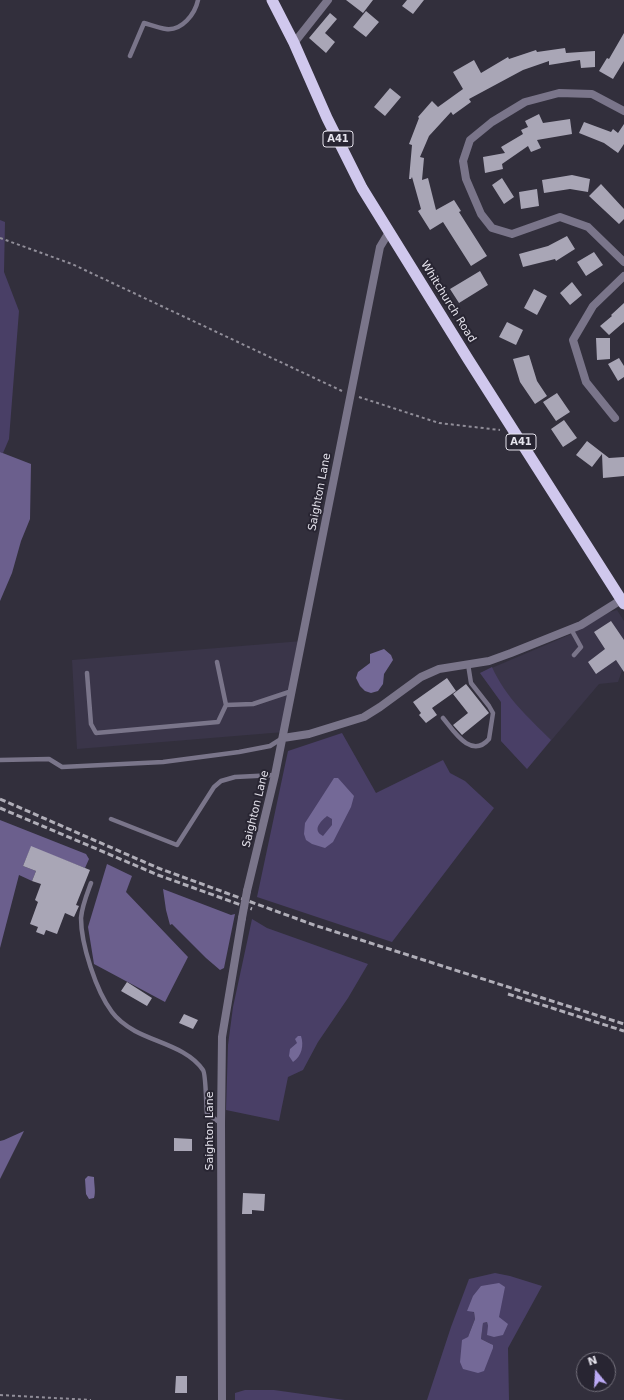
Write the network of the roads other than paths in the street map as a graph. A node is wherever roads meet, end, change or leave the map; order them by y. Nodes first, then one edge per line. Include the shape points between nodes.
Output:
1 (198, 0) edge
2 (272, 0) edge
3 (328, 0) edge
4 (294, 43) junction
5 (130, 56) dead end
6 (624, 110) edge
7 (389, 232) junction
8 (624, 262) edge
9 (624, 276) edge
10 (615, 418) dead end
11 (622, 602) edge
12 (571, 629) junction
13 (574, 655) dead end
14 (217, 662) dead end
15 (468, 664) junction
16 (88, 673) dead end
17 (292, 691) junction
18 (226, 706) junction
19 (443, 718) dead end
20 (283, 738) junction
21 (0, 760) edge
22 (276, 775) junction
23 (111, 819) dead end
24 (91, 883) dead end
25 (221, 1123) junction
26 (222, 1400) edge

1 - 5 lane via 189,19 179,27 167,29 144,23
2 - 4 highway, Whitchurch Road / A41
3 - 4 street
4 - 7 highway, Whitchurch Road / A41 via 327,118
6 - 8 street via 592,94 559,93 525,102 492,122 470,140 463,161 466,179 480,214 492,228 512,234 560,216 588,227
7 - 11 highway, Whitchurch Road / A41
7 - 17 street, Saighton Lane via 380,247
9 - 10 street via 593,306 573,340 586,382
11 - 12 street
12 - 13 lane via 581,647
12 - 15 street via 489,661
14 - 18 lane
15 - 19 lane via 471,683 493,713 489,739 480,745 469,745 458,737
15 - 20 street via 439,669 421,677 364,716 308,734
16 - 18 lane via 91,724 96,733 218,722
17 - 18 lane via 252,704
17 - 20 street, Saighton Lane
20 - 21 lane via 270,746 163,762 62,767 50,759
20 - 22 street, Saighton Lane
22 - 23 lane via 234,777 221,781 214,787 177,845
22 - 25 street, Saighton Lane, bridge via 247,891 222,1037
24 - 25 lane via 81,917 83,938 102,995 113,1013 135,1030 192,1057 204,1071 207,1114
25 - 26 street, Saighton Lane

